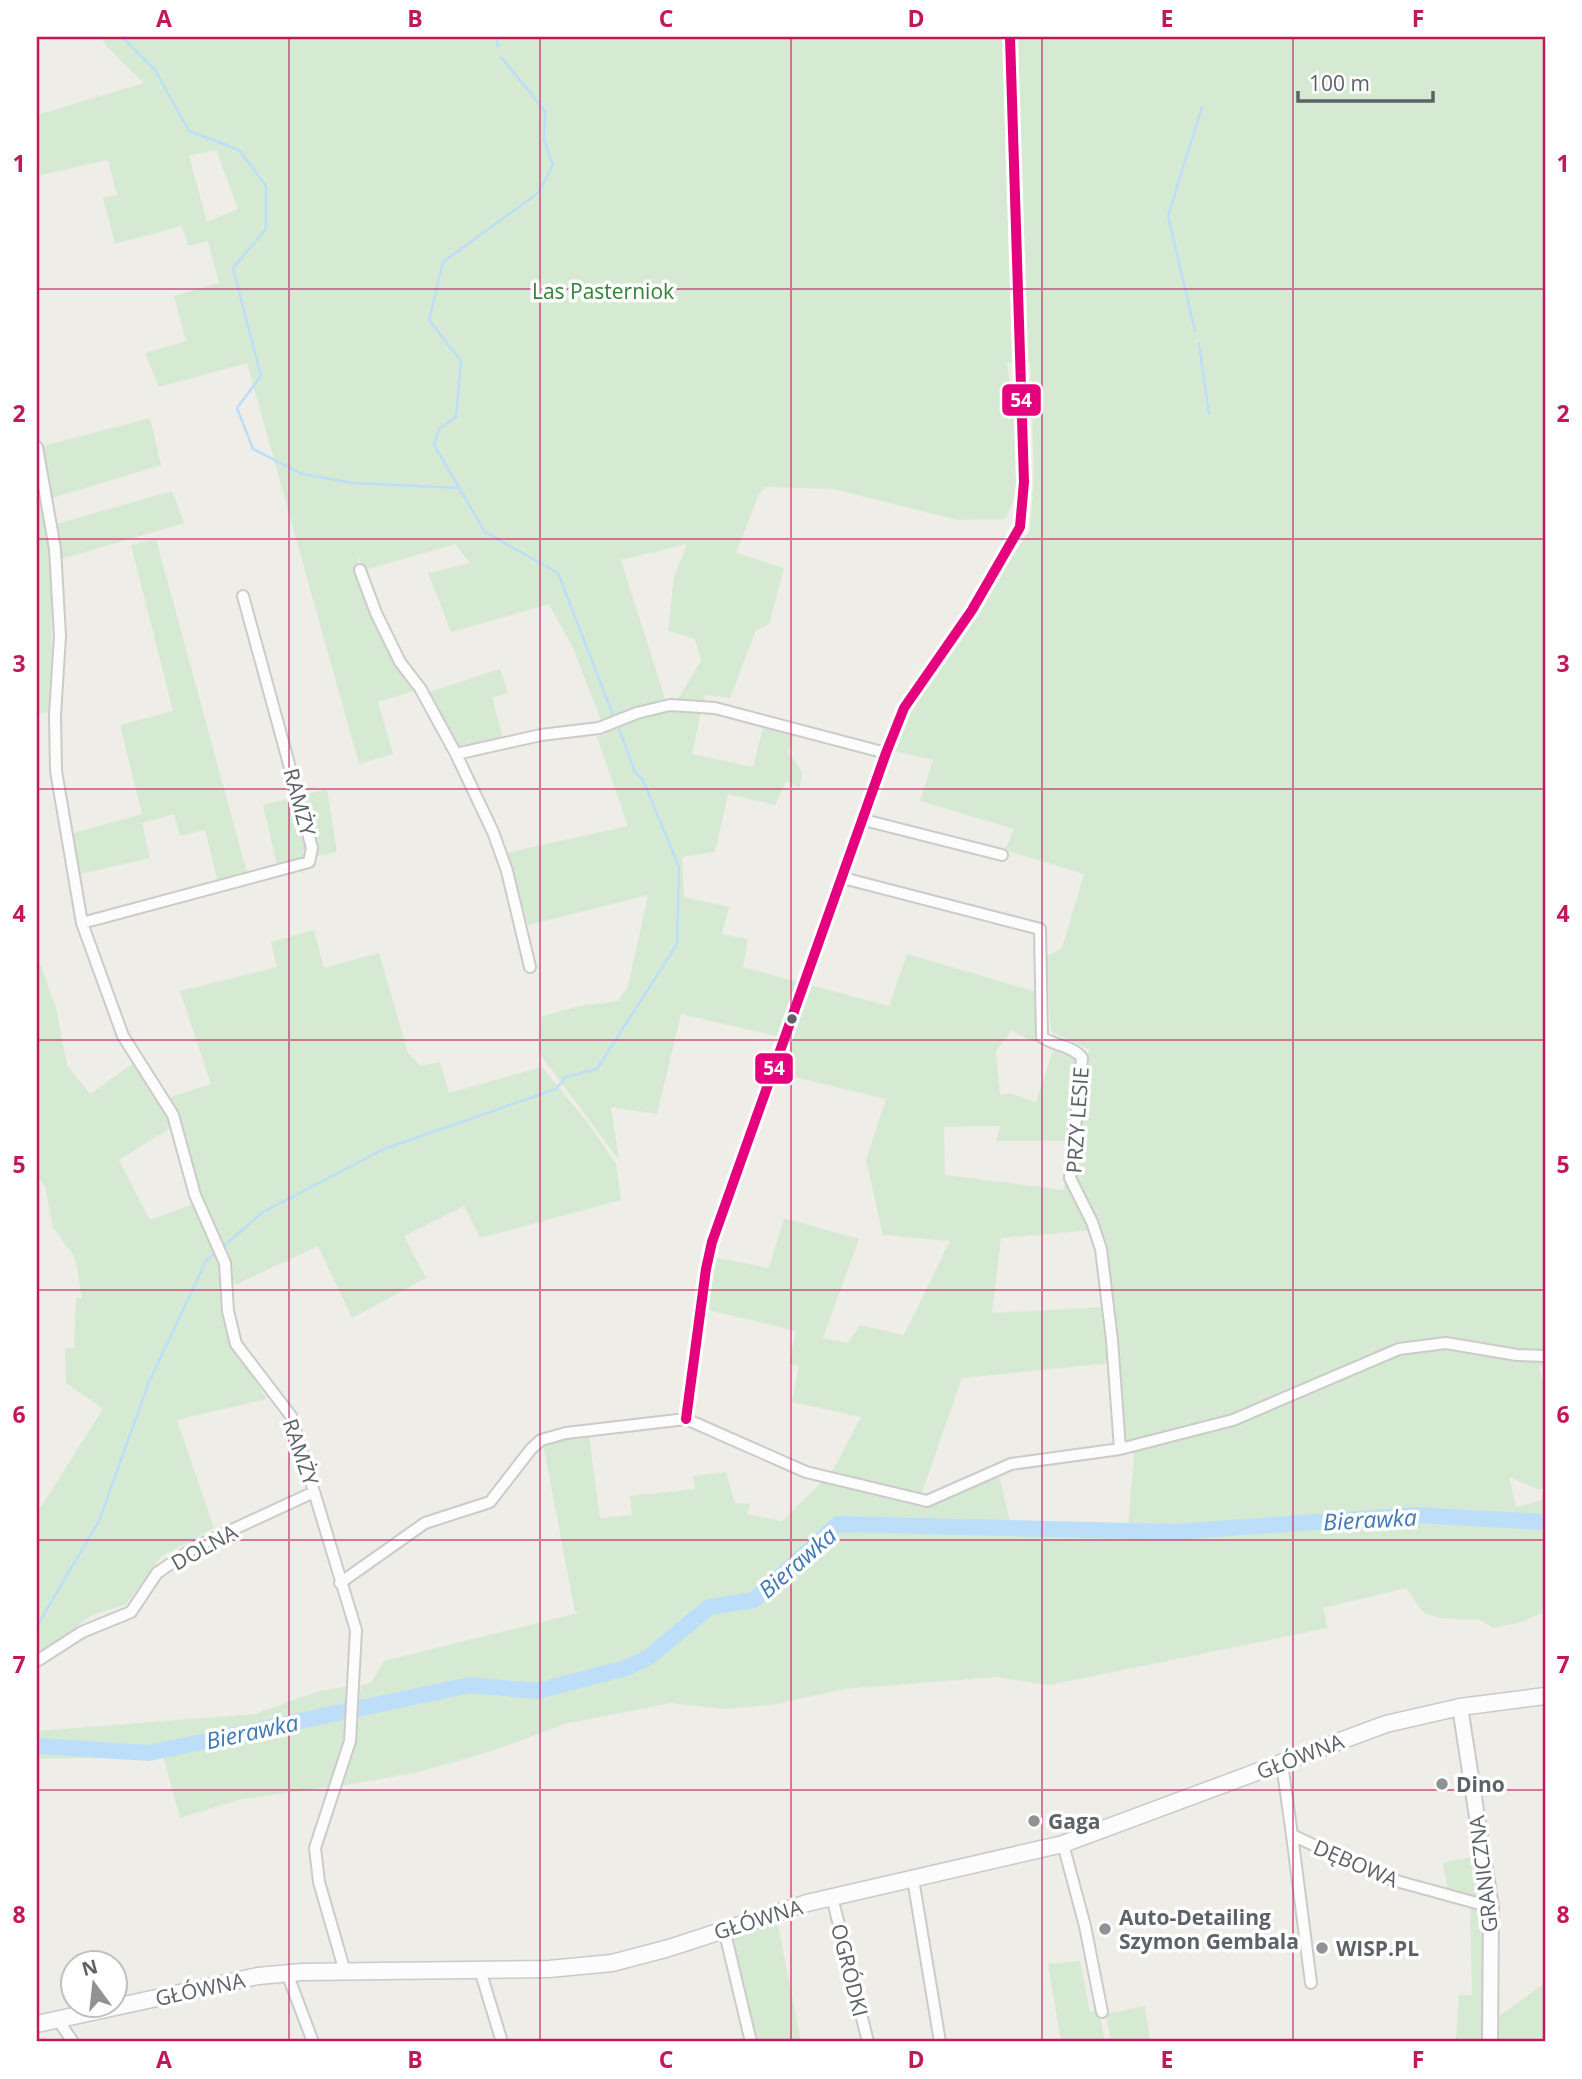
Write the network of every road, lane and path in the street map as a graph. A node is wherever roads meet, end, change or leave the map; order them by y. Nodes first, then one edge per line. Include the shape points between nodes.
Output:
1 (1010, 37) edge
2 (37, 447) edge
3 (360, 570) dead end
4 (243, 596) dead end
5 (886, 753) junction
6 (456, 754) junction
7 (864, 820) junction
8 (1002, 855) dead end
9 (843, 878) junction
10 (82, 923) junction
11 (530, 967) dead end
12 (1545, 1356) edge
13 (686, 1419) junction
14 (1120, 1449) junction
15 (314, 1492) junction
16 (340, 1583) junction
17 (37, 1661) edge
18 (1545, 1696) edge
19 (1460, 1707) junction
20 (1282, 1764) junction
21 (1292, 1835) junction
22 (1063, 1844) junction
23 (912, 1879) junction
24 (832, 1897) junction
25 (1491, 1907) junction
26 (724, 1929) junction
27 (480, 1970) junction
28 (345, 1972) junction
29 (287, 1973) junction
30 (1311, 1983) dead end
31 (1102, 2012) dead end
32 (58, 2020) junction
33 (37, 2024) edge
34 (73, 2042) edge
35 (313, 2042) edge
36 (502, 2042) edge
37 (751, 2042) edge
38 (868, 2042) edge
39 (940, 2042) edge
40 (1490, 2042) edge

1 - 5 street via 1022,516 972,610 904,708
2 - 10 street, RAMŻY via 55,549 60,636 56,771
3 - 6 street via 400,662 420,688
4 - 10 street, RAMŻY via 312,848 309,862
5 - 6 street via 715,708 670,705 599,729 541,735
5 - 7 street
6 - 11 street via 507,871
7 - 8 street
7 - 9 street
9 - 13 street via 712,1242
9 - 14 street, PRZY LESIE via 1040,929 1042,1037 1077,1051 1082,1058 1070,1178 1101,1249
10 - 15 street, RAMŻY via 123,1036 173,1115 195,1195 225,1264 236,1344 291,1416
12 - 14 street via 1446,1343 1416,1345 1375,1357 1233,1420
13 - 14 street via 806,1472 927,1501 1011,1464
13 - 16 street via 541,1440 490,1502 425,1523
15 - 16 street, RAMŻY
15 - 17 street, DOLNA via 195,1547 157,1573 131,1612 82,1632
16 - 28 street, RAMŻY via 356,1630 352,1722 315,1848 318,1882
18 - 19 main road, GŁÓWNA
19 - 20 main road, GŁÓWNA via 1386,1724
19 - 25 street, GRANICZNA
20 - 21 street, DĘBOWA
20 - 22 main road, GŁÓWNA
21 - 25 street, DĘBOWA via 1382,1877
21 - 30 street
22 - 23 main road, GŁÓWNA
22 - 31 street
23 - 24 main road, GŁÓWNA
23 - 39 street
24 - 26 main road, GŁÓWNA
24 - 38 street, OGRÓDKI
25 - 40 street, GRANICZNA
26 - 27 main road, GŁÓWNA via 612,1963
26 - 37 street
27 - 28 main road, GŁÓWNA
27 - 36 street
28 - 29 main road, GŁÓWNA
29 - 32 main road, GŁÓWNA via 225,1982
29 - 35 street
32 - 33 main road, GŁÓWNA
32 - 34 street

